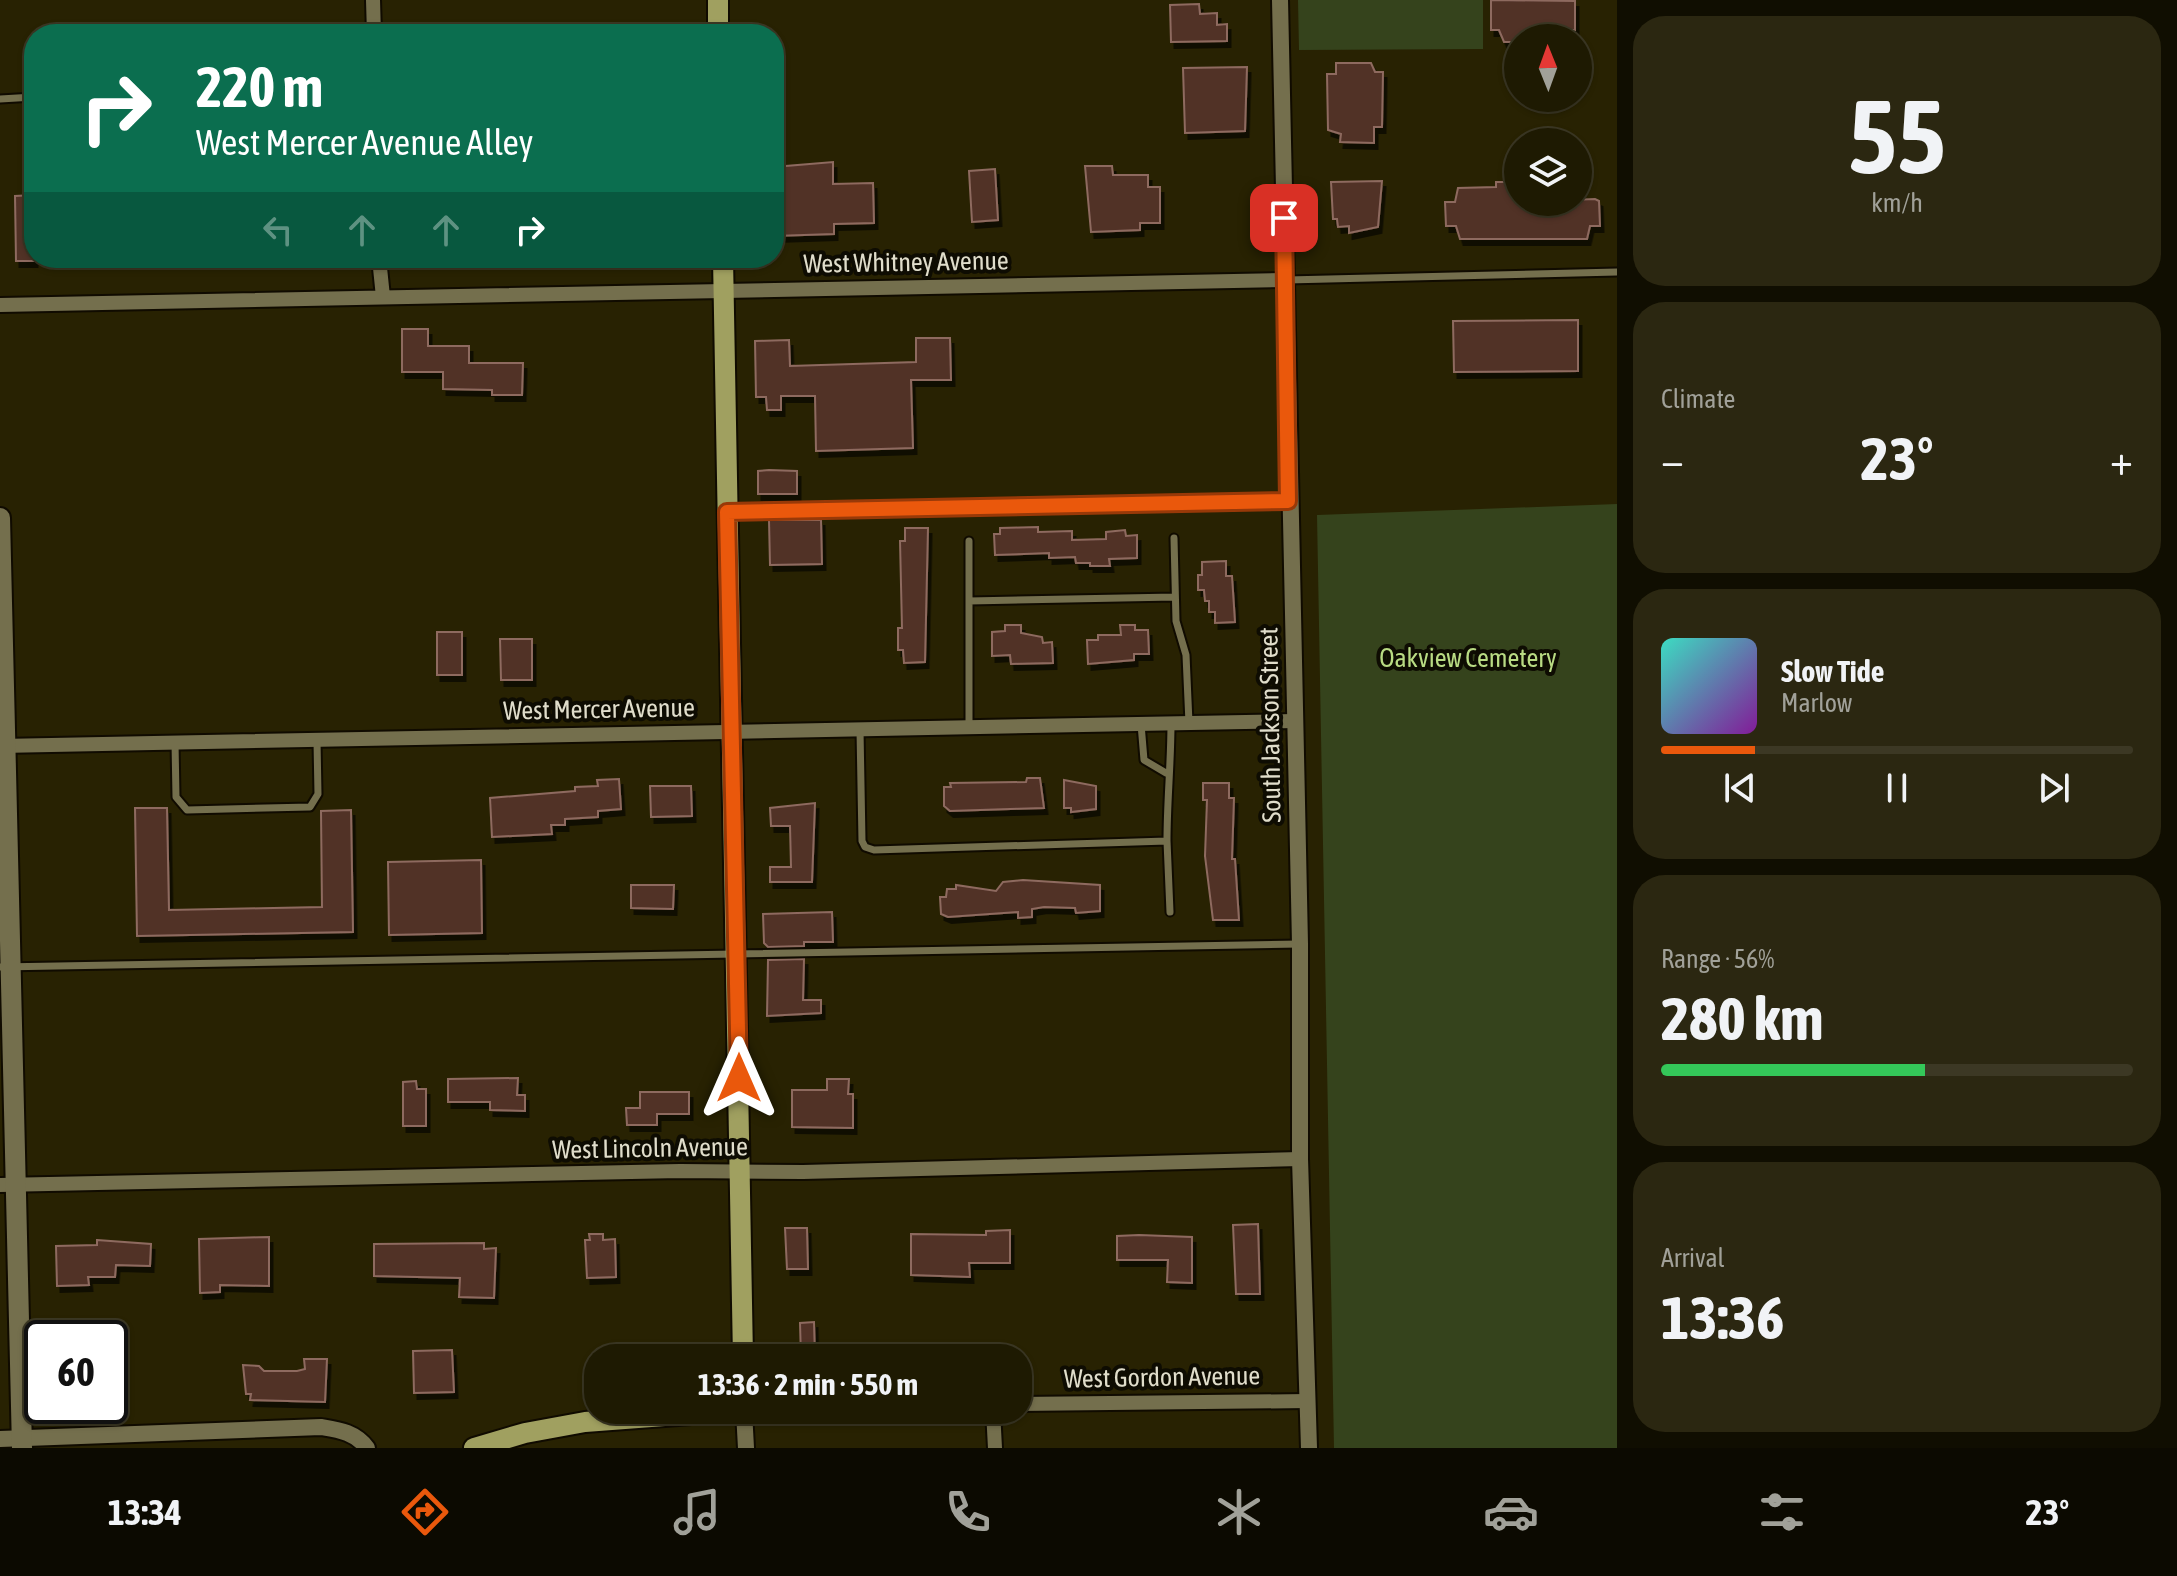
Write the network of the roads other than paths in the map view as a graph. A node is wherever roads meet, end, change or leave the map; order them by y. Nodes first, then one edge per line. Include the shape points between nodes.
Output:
1 (373, 0) edge
2 (718, 0) edge
3 (1280, 0) edge
4 (374, 24) edge
5 (718, 24) edge
6 (24, 98) edge
7 (0, 99) edge
8 (380, 268) edge
9 (723, 268) edge
10 (1617, 272) edge
11 (1285, 280) junction
12 (723, 290) junction
13 (383, 297) junction
14 (0, 305) edge
15 (1288, 501) junction
16 (727, 512) junction
17 (0, 522) edge
18 (1174, 538) dead end
19 (969, 541) dead end
20 (1175, 597) junction
21 (969, 601) junction
22 (1294, 721) junction
23 (1171, 723) junction
24 (1189, 723) junction
25 (1141, 724) junction
26 (969, 726) junction
27 (860, 728) junction
28 (731, 730) junction
29 (317, 739) junction
30 (175, 741) junction
31 (3, 746) edge
32 (1166, 773) junction
33 (1167, 841) junction
34 (1170, 912) dead end
35 (1300, 944) junction
36 (738, 955) junction
37 (5, 967) edge
38 (1300, 1159) junction
39 (739, 1170) junction
40 (8, 1185) edge
41 (743, 1344) edge
42 (1307, 1401) junction
43 (1032, 1404) edge
44 (584, 1422) edge
45 (745, 1424) edge
46 (994, 1424) edge
47 (0, 1439) edge
48 (22, 1443) edge
49 (367, 1448) edge
50 (474, 1448) edge
51 (746, 1448) edge
52 (995, 1448) edge
53 (1309, 1448) edge

1 - 4 street
2 - 5 main road
3 - 11 street, South Jackson Street
6 - 7 lane
8 - 13 street
9 - 12 main road
10 - 11 lane
11 - 12 street, West Whitney Avenue
11 - 15 street, South Jackson Street
12 - 13 street, West Whitney Avenue
12 - 16 main road
13 - 14 street, West Whitney Avenue
15 - 16 lane
15 - 22 street, South Jackson Street
16 - 28 main road
17 - 31 main road
18 - 20 lane
19 - 21 lane
20 - 21 lane
20 - 24 lane via 1186,655
21 - 26 lane
22 - 24 street, West Mercer Avenue
22 - 35 street, South Jackson Street
23 - 24 street, West Mercer Avenue
23 - 25 street, West Mercer Avenue
23 - 32 lane
25 - 26 street, West Mercer Avenue
25 - 32 lane via 1144,760
26 - 27 street, West Mercer Avenue
27 - 28 street, West Mercer Avenue
27 - 33 lane via 865,847
28 - 29 street, West Mercer Avenue
28 - 36 main road
29 - 30 street, West Mercer Avenue
29 - 30 lane via 318,794 310,807 187,810 176,797
30 - 31 street, West Mercer Avenue
31 - 37 main road
32 - 33 lane
33 - 34 lane
35 - 36 lane
35 - 38 street, South Jackson Street
36 - 37 lane
36 - 39 main road
37 - 40 main road
38 - 39 street, West Lincoln Avenue
38 - 42 street, South Jackson Street
39 - 40 street, West Lincoln Avenue
39 - 41 main road
40 - 48 main road
42 - 43 street, West Gordon Avenue
42 - 53 street, South Jackson Street
44 - 50 main road
45 - 51 street
46 - 52 street
47 - 48 street
48 - 49 street via 321,1427 345,1431

